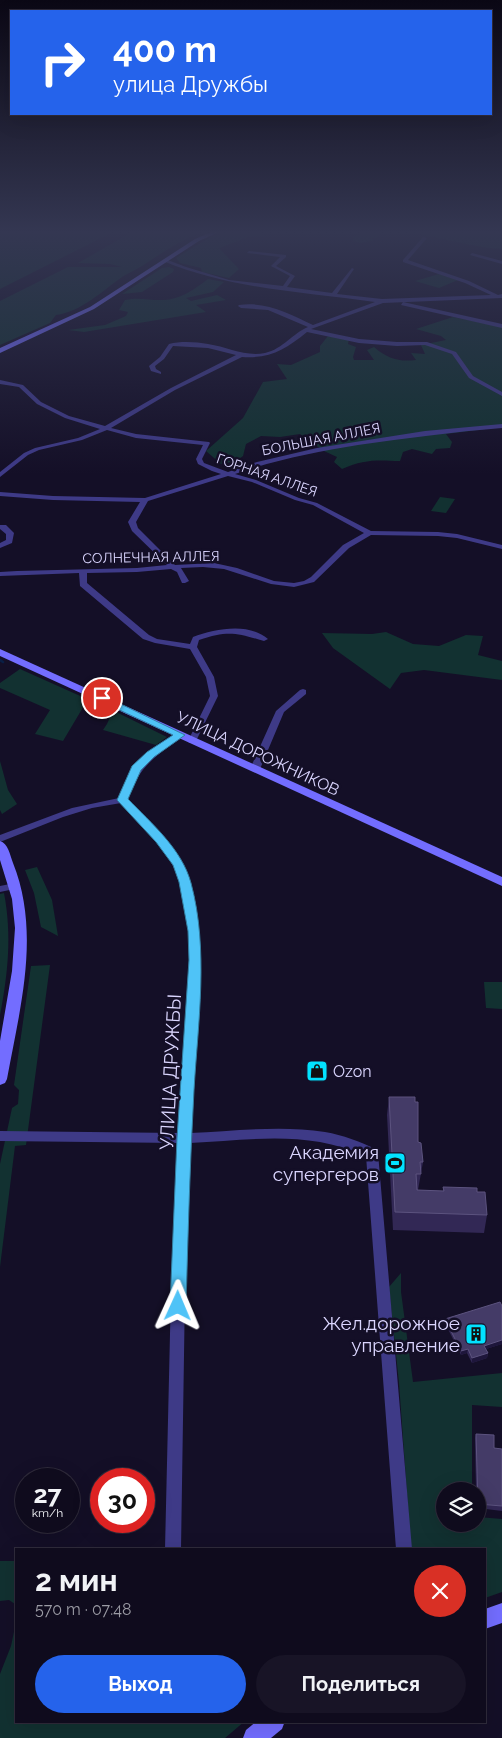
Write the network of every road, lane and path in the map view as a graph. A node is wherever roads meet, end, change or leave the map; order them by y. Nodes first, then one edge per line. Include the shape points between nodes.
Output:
1 (83, 312) edge
2 (279, 312) edge
3 (354, 312) edge
4 (437, 312) edge
5 (502, 326) edge
6 (313, 327) junction
7 (307, 330) junction
8 (0, 351) edge
9 (241, 355) junction
10 (158, 373) dead end
11 (0, 382) edge
12 (502, 394) edge
13 (502, 426) edge
14 (105, 429) junction
15 (228, 474) junction
16 (0, 475) edge
17 (0, 494) edge
18 (144, 500) junction
19 (3, 526) dead end
20 (370, 533) junction
21 (0, 546) edge
22 (502, 547) edge
23 (174, 568) junction
24 (83, 572) junction
25 (0, 574) edge
26 (185, 581) dead end
27 (264, 639) dead end
28 (193, 647) junction
29 (0, 652) edge
30 (303, 692) dead end
31 (180, 735) junction
32 (192, 741) junction
33 (255, 770) junction
34 (123, 800) junction
35 (0, 839) edge
36 (0, 845) edge
37 (502, 882) edge
38 (15, 886) junction
39 (0, 889) edge
40 (0, 1078) edge
41 (0, 1136) edge
42 (184, 1138) junction
43 (173, 1548) edge
44 (404, 1548) edge
45 (502, 1613) edge
46 (486, 1619) edge
47 (272, 1723) edge
48 (254, 1738) edge

1 - 8 main road
2 - 6 street
3 - 6 street
4 - 5 street
6 - 7 street
7 - 9 street via 268,354
7 - 12 street via 359,341 425,343 454,353 471,377
9 - 10 street via 208,346 177,344 152,366
9 - 14 street via 172,389
11 - 14 street, ГОРНАЯ АЛЛЕЯ via 22,386 39,403 56,412
13 - 15 street, БОЛЬШАЯ АЛЛЕЯ via 350,444 259,463
14 - 15 street, ГОРНАЯ АЛЛЕЯ via 136,436 207,443 199,459 201,464
14 - 16 street via 80,439 37,449
15 - 18 street, БОЛЬШАЯ АЛЛЕЯ
15 - 20 street, ГОРНАЯ АЛЛЕЯ via 315,504
17 - 18 street, БОЛЬШАЯ АЛЛЕЯ
18 - 23 street via 132,522 135,529
19 - 21 street via 10,536 9,541
20 - 22 street, ГОРНАЯ АЛЛЕЯ via 438,534
20 - 23 street, СОЛНЕЧНАЯ АЛЛЕЯ via 361,535 348,545 306,584 279,584 225,567
23 - 24 street, СОЛНЕЧНАЯ АЛЛЕЯ
23 - 26 street via 180,571
24 - 25 street, СОЛНЕЧНАЯ АЛЛЕЯ
24 - 28 street via 82,584 146,637
27 - 28 street via 248,632 227,630 196,639
28 - 32 street via 215,689
29 - 31 main road, УЛИЦА ДОРОЖНИКОВ
30 - 33 street via 280,711
31 - 32 main road, УЛИЦА ДОРОЖНИКОВ
31 - 34 street via 136,768
32 - 33 main road, УЛИЦА ДОРОЖНИКОВ
33 - 37 main road, УЛИЦА ДОРОЖНИКОВ
34 - 35 street via 88,806
34 - 42 street, УЛИЦА ДРУЖБЫ via 170,852 187,892 195,960
36 - 38 main road
38 - 39 street
38 - 40 main road via 20,907 21,958
41 - 42 street
42 - 43 street, УЛИЦА ДРУЖБЫ
42 - 44 street via 298,1134 331,1137 372,1153
45 - 46 main road
47 - 48 main road

